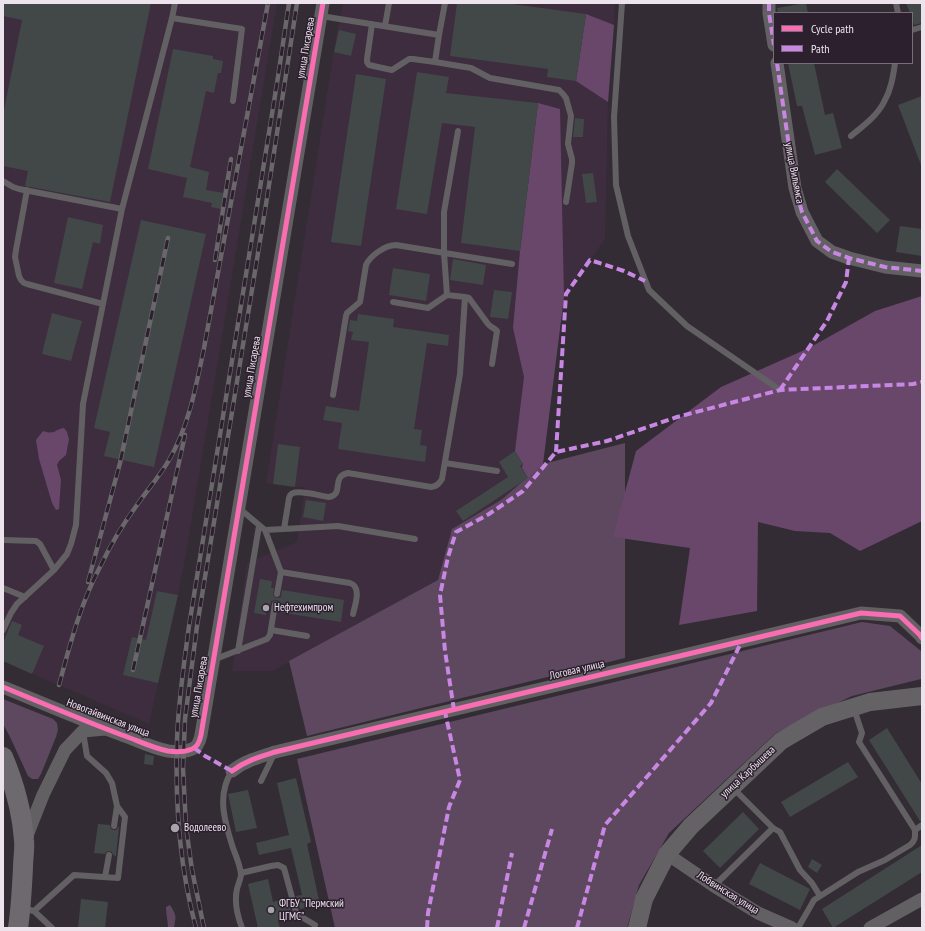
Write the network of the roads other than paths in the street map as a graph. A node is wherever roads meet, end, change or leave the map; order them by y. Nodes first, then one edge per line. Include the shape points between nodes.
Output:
1 (175, 3) edge
2 (389, 3) edge
3 (444, 3) edge
4 (622, 3) edge
5 (769, 3) edge
6 (322, 9) edge
7 (172, 18) junction
8 (372, 24) junction
9 (385, 26) junction
10 (439, 35) junction
11 (773, 39) edge
12 (435, 62) junction
13 (777, 64) edge
14 (895, 64) edge
15 (233, 100) dead end
16 (458, 131) dead end
17 (851, 136) dead end
18 (3, 181) edge
19 (27, 190) junction
20 (566, 202) dead end
21 (122, 209) junction
22 (444, 253) junction
23 (512, 264) dead end
24 (922, 271) edge
25 (447, 294) junction
26 (465, 297) junction
27 (393, 302) dead end
28 (103, 304) junction
29 (492, 364) dead end
30 (780, 390) dead end
31 (333, 395) dead end
32 (445, 463) junction
33 (497, 472) dead end
34 (239, 508) junction
35 (259, 526) junction
36 (284, 529) junction
37 (265, 530) junction
38 (415, 539) dead end
39 (3, 540) edge
40 (54, 570) junction
41 (280, 572) junction
42 (3, 588) edge
43 (277, 594) dead end
44 (25, 596) junction
45 (275, 604) dead end
46 (353, 614) dead end
47 (3, 630) edge
48 (271, 630) junction
49 (919, 632) edge
50 (307, 636) dead end
51 (238, 651) junction
52 (213, 660) junction
53 (3, 687) edge
54 (922, 696) edge
55 (853, 707) junction
56 (107, 729) junction
57 (83, 731) junction
58 (201, 734) joint
59 (275, 752) junction
60 (3, 757) edge
61 (232, 771) joint
62 (261, 781) dead end
63 (732, 787) junction
64 (117, 806) junction
65 (114, 826) dead end
66 (922, 826) edge
67 (772, 828) junction
68 (915, 830) junction
69 (24, 841) junction
70 (109, 854) dead end
71 (666, 854) junction
72 (241, 873) junction
73 (105, 877) junction
74 (714, 886) junction
75 (820, 896) junction
76 (922, 899) edge
77 (28, 909) junction
78 (315, 925) dead end
79 (18, 928) edge
80 (52, 928) edge
81 (242, 928) edge
82 (637, 928) edge
83 (792, 928) edge
84 (798, 928) edge
85 (870, 928) edge

1 - 7 lane
2 - 9 lane
3 - 10 lane
4 - 30 lane via 614,118 616,186 628,236 649,290 687,326
5 - 11 street
6 - 8 lane
6 - 34 street, улица Писарева
7 - 15 lane via 242,29
7 - 21 lane
8 - 9 lane
8 - 12 lane via 366,59 372,67 392,70 409,59
9 - 10 lane
10 - 12 lane
12 - 20 lane via 471,68 490,78 559,90 563,94 572,116 568,144 572,163
13 - 24 street, улица Вильямса via 795,188 802,212 816,241 832,252 849,258 885,267
14 - 17 lane via 892,83 884,103 870,120
16 - 22 lane via 444,212
18 - 19 lane via 13,187
19 - 21 lane
19 - 28 lane via 15,257 21,280 27,284
21 - 28 lane
22 - 23 lane
22 - 25 lane
22 - 31 lane via 392,245 368,261 360,302 346,316
25 - 26 lane
25 - 27 lane via 428,308
26 - 29 lane via 469,298 490,327 496,329
26 - 32 lane via 460,374
28 - 40 lane via 83,404 76,525 67,554
32 - 33 lane
32 - 36 lane via 442,479 436,486 344,474 333,496 293,493 289,498
34 - 35 lane
34 - 52 street, улица Писарева
35 - 37 lane
35 - 51 lane
36 - 37 lane
36 - 38 lane via 338,526
37 - 41 lane
39 - 40 lane via 36,541
40 - 44 lane
41 - 43 lane
41 - 46 lane via 354,585 357,592
42 - 44 lane
44 - 47 lane via 10,613
45 - 48 lane
48 - 50 lane
48 - 51 lane via 267,639
49 - 59 street, Логовая улица via 900,616 862,613
51 - 52 lane
52 - 58 street, улица Писарева
53 - 56 street, Новогайвинская улица
54 - 55 street, улица Карбышева via 870,702
55 - 63 street, улица Карбышева via 822,717 781,741
55 - 68 lane via 862,733 860,742
56 - 57 street
56 - 58 street, Новогайвинская улица via 159,749 177,752 194,748
57 - 64 lane via 87,756 109,778
57 - 69 street via 65,750
59 - 61 street, Логовая улица via 250,760
59 - 62 lane
60 - 69 main road via 14,786
61 - 72 lane via 225,783 224,812
63 - 67 lane
63 - 71 street, улица Карбышева
64 - 65 lane
64 - 73 lane via 125,817 118,878
66 - 68 lane
67 - 74 lane
67 - 75 lane via 780,832 800,870
68 - 75 lane via 915,839 910,845 858,872
69 - 77 main road
70 - 73 lane
71 - 74 street, Лобвинская улица
71 - 82 street, улица Карбышева via 644,899
72 - 78 lane via 278,865 284,868 296,912
72 - 81 lane via 236,901 237,915
73 - 77 lane via 74,875
74 - 83 street, Лобвинская улица via 758,913
75 - 84 lane via 814,900
76 - 85 street
77 - 79 main road
77 - 80 lane

